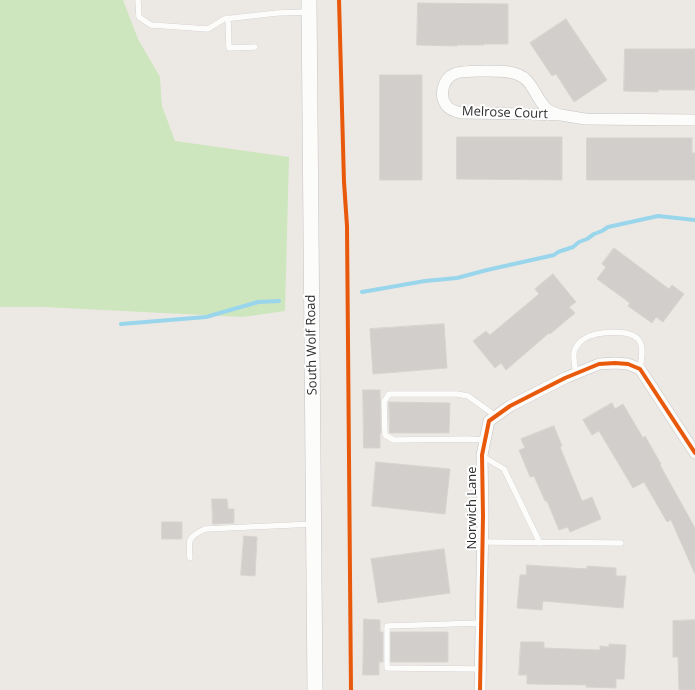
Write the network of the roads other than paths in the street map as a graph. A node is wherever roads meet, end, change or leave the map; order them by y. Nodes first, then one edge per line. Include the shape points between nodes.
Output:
1 (138, 0) edge
2 (309, 6) edge
3 (228, 18) junction
4 (255, 47) dead end
5 (561, 115) junction
6 (695, 120) edge
7 (640, 369) junction
8 (576, 373) junction
9 (496, 416) junction
10 (485, 440) junction
11 (695, 453) edge
12 (482, 455) junction
13 (314, 524) junction
14 (482, 542) junction
15 (540, 543) junction
16 (621, 543) dead end
17 (190, 558) dead end
18 (481, 624) junction
19 (480, 669) junction
20 (315, 690) edge
21 (480, 690) edge

1 - 3 lane via 139,17 151,25 208,29
2 - 3 lane via 277,13
2 - 13 main road, South Wolf Road
3 - 4 lane via 229,48
5 - 5 street, Melrose Court via 547,109 530,82 509,72 456,73 444,82 443,97 446,106 462,114
5 - 6 street, Melrose Court via 585,119
7 - 8 street, Norwich Lane via 628,364 599,364
7 - 8 lane via 641,347 637,337 610,332 588,337 575,348 573,355
7 - 11 street
8 - 9 street, Norwich Lane via 510,406
9 - 10 street, Norwich Lane via 489,421
9 - 10 lane via 468,396 457,394 389,394 384,402 385,435 394,440
10 - 12 street, Norwich Lane
12 - 14 street, Norwich Lane
12 - 15 lane via 504,469
13 - 17 lane via 205,529 194,534 188,544
13 - 20 main road, South Wolf Road
14 - 15 lane
14 - 18 street, Norwich Lane
15 - 16 lane
18 - 19 street, Norwich Lane
18 - 19 lane via 387,626 387,668
19 - 21 street, Norwich Lane

